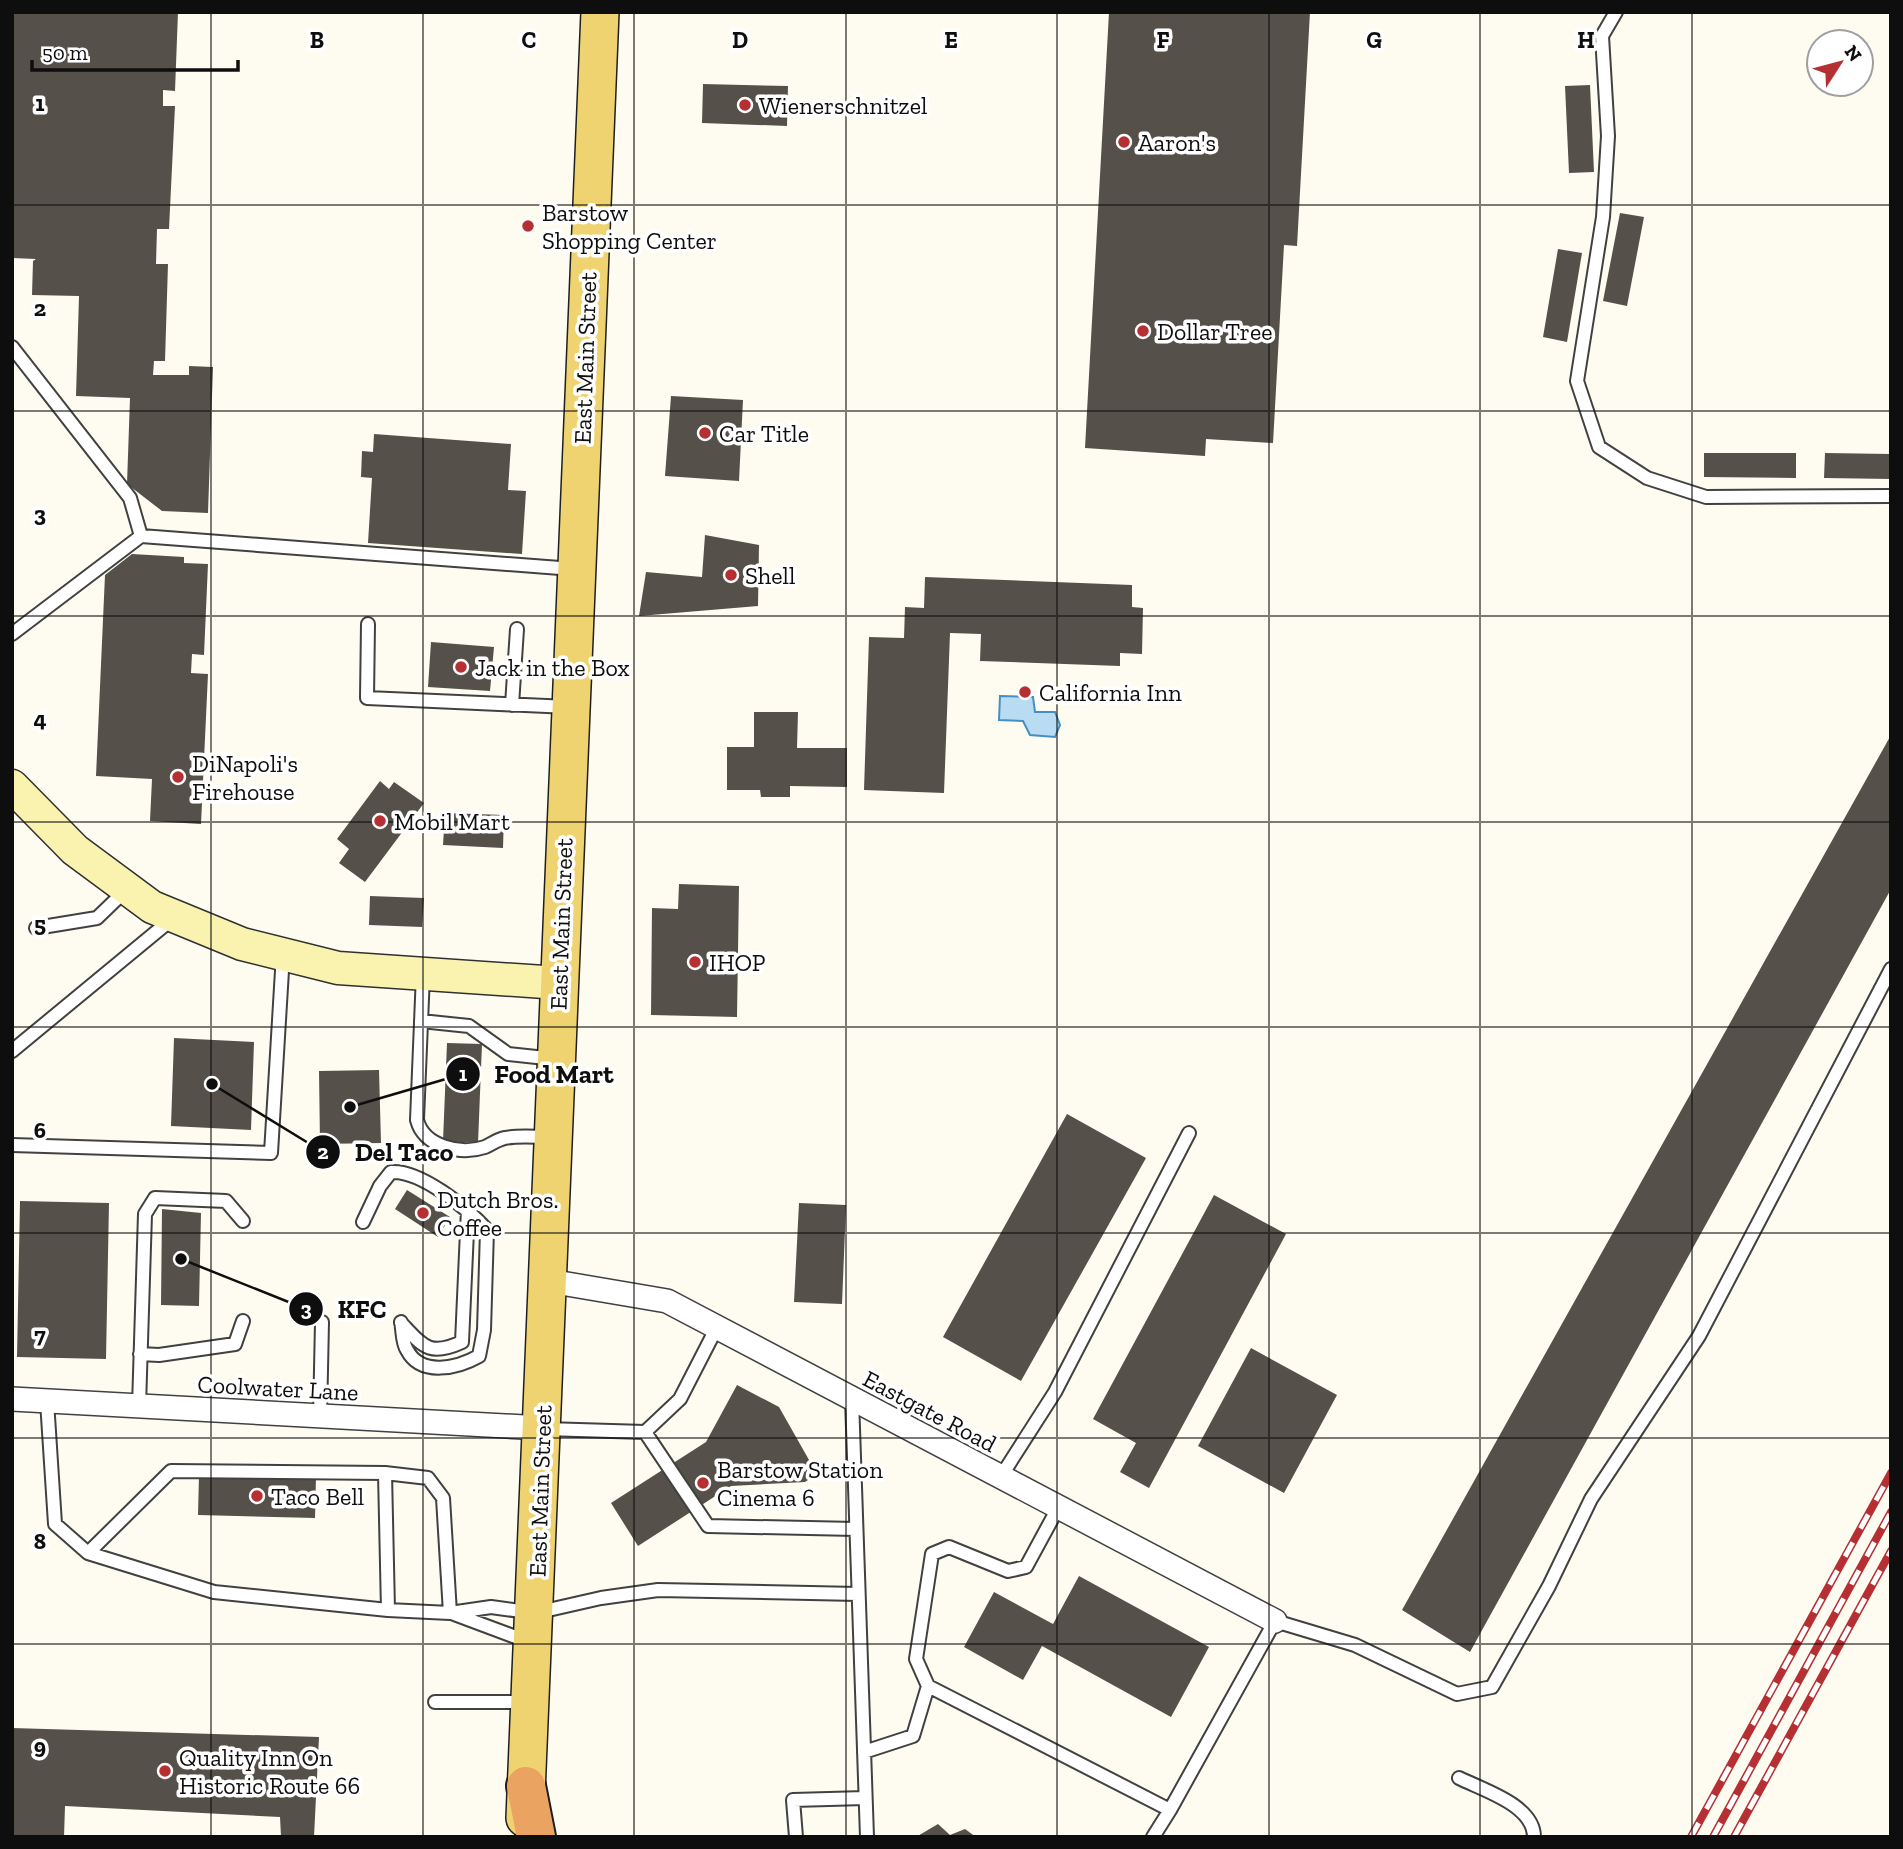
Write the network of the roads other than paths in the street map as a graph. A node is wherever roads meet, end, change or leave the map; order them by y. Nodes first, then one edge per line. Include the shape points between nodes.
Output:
1 (600, 12) edge
2 (1616, 12) edge
3 (12, 347) edge
4 (1891, 496) edge
5 (141, 536) junction
6 (576, 570) junction
7 (368, 624) dead end
8 (517, 629) dead end
9 (12, 634) edge
10 (512, 705) junction
11 (570, 707) junction
12 (12, 786) edge
13 (127, 888) junction
14 (174, 916) junction
15 (36, 928) dead end
16 (283, 954) junction
17 (1891, 969) edge
18 (423, 974) junction
19 (558, 983) junction
20 (421, 1021) junction
21 (12, 1051) edge
22 (556, 1059) junction
23 (1189, 1133) dead end
24 (554, 1137) junction
25 (12, 1144) edge
26 (468, 1209) junction
27 (243, 1221) dead end
28 (363, 1222) dead end
29 (549, 1281) junction
30 (243, 1321) dead end
31 (322, 1322) dead end
32 (717, 1327) junction
33 (140, 1354) junction
34 (12, 1399) edge
35 (852, 1399) junction
36 (47, 1401) junction
37 (139, 1406) junction
38 (320, 1417) junction
39 (542, 1428) junction
40 (645, 1432) junction
41 (385, 1473) junction
42 (1000, 1478) junction
43 (1058, 1508) junction
44 (856, 1529) junction
45 (88, 1553) junction
46 (858, 1594) junction
47 (388, 1610) junction
48 (450, 1613) junction
49 (1275, 1621) junction
50 (534, 1628) junction
51 (928, 1686) junction
52 (435, 1702) dead end
53 (530, 1702) junction
54 (864, 1752) junction
55 (1459, 1778) dead end
56 (526, 1786) junction
57 (865, 1798) junction
58 (1170, 1810) junction
59 (524, 1837) edge
60 (536, 1837) edge
61 (796, 1837) edge
62 (867, 1837) edge
63 (1153, 1837) edge
64 (1534, 1837) edge

1 - 6 main road, East Main Street
2 - 4 lane via 1602,36 1608,136 1603,216 1577,381 1599,447 1647,478 1706,497
3 - 5 lane via 130,498
5 - 6 lane
5 - 9 lane
6 - 11 main road, East Main Street
7 - 10 lane via 367,698
8 - 10 lane
10 - 11 lane
11 - 19 main road, East Main Street
12 - 13 main road via 75,849
13 - 14 main road via 152,907
13 - 15 lane via 97,918
14 - 16 main road via 242,944
14 - 21 lane
16 - 18 main road via 338,968
16 - 25 lane via 271,1153
17 - 49 lane via 1699,1336 1591,1499 1492,1687 1457,1694 1355,1644
18 - 19 main road
18 - 20 lane
19 - 22 main road, East Main Street
20 - 22 lane via 469,1026 508,1054
20 - 24 lane via 417,1120 427,1137 460,1150 485,1147 506,1137
22 - 24 main road, East Main Street
23 - 42 lane via 1055,1392
24 - 29 main road, East Main Street
26 - 26 lane via 462,1342 444,1350 425,1348 401,1322 405,1349 415,1361 440,1369 479,1356 484,1330 487,1230
26 - 28 lane via 405,1171 391,1172
27 - 33 lane via 226,1201 155,1198 145,1214
29 - 32 street, Eastgate Road via 667,1301
29 - 39 main road, East Main Street
30 - 33 lane via 235,1344
31 - 38 lane
32 - 35 street, Eastgate Road
32 - 40 lane via 680,1399
33 - 37 lane
34 - 36 street, Coolwater Lane
35 - 42 street, Eastgate Road
35 - 44 lane
36 - 37 street, Coolwater Lane
36 - 45 lane via 55,1524
37 - 38 street, Coolwater Lane
38 - 39 street, Coolwater Lane
39 - 40 lane
39 - 50 main road, East Main Street
40 - 44 lane via 708,1527
41 - 45 lane via 171,1471
41 - 47 lane
41 - 48 lane via 428,1478 443,1497
42 - 43 street, Eastgate Road
43 - 49 street, Eastgate Road
43 - 51 lane via 1026,1567 1008,1571 949,1547 932,1554 916,1659
44 - 46 lane
45 - 47 lane via 214,1592
46 - 50 lane via 658,1590 601,1598
46 - 54 lane
47 - 48 lane
48 - 50 lane via 491,1625
48 - 50 lane via 491,1607
49 - 58 lane
50 - 53 main road, East Main Street
51 - 54 lane via 913,1735
51 - 58 lane
52 - 53 lane
53 - 56 main road, East Main Street
54 - 57 lane
55 - 64 lane via 1517,1808 1534,1827
56 - 59 main road, East Main Street
56 - 60 highway
57 - 61 lane via 793,1800
57 - 62 lane
58 - 63 lane

